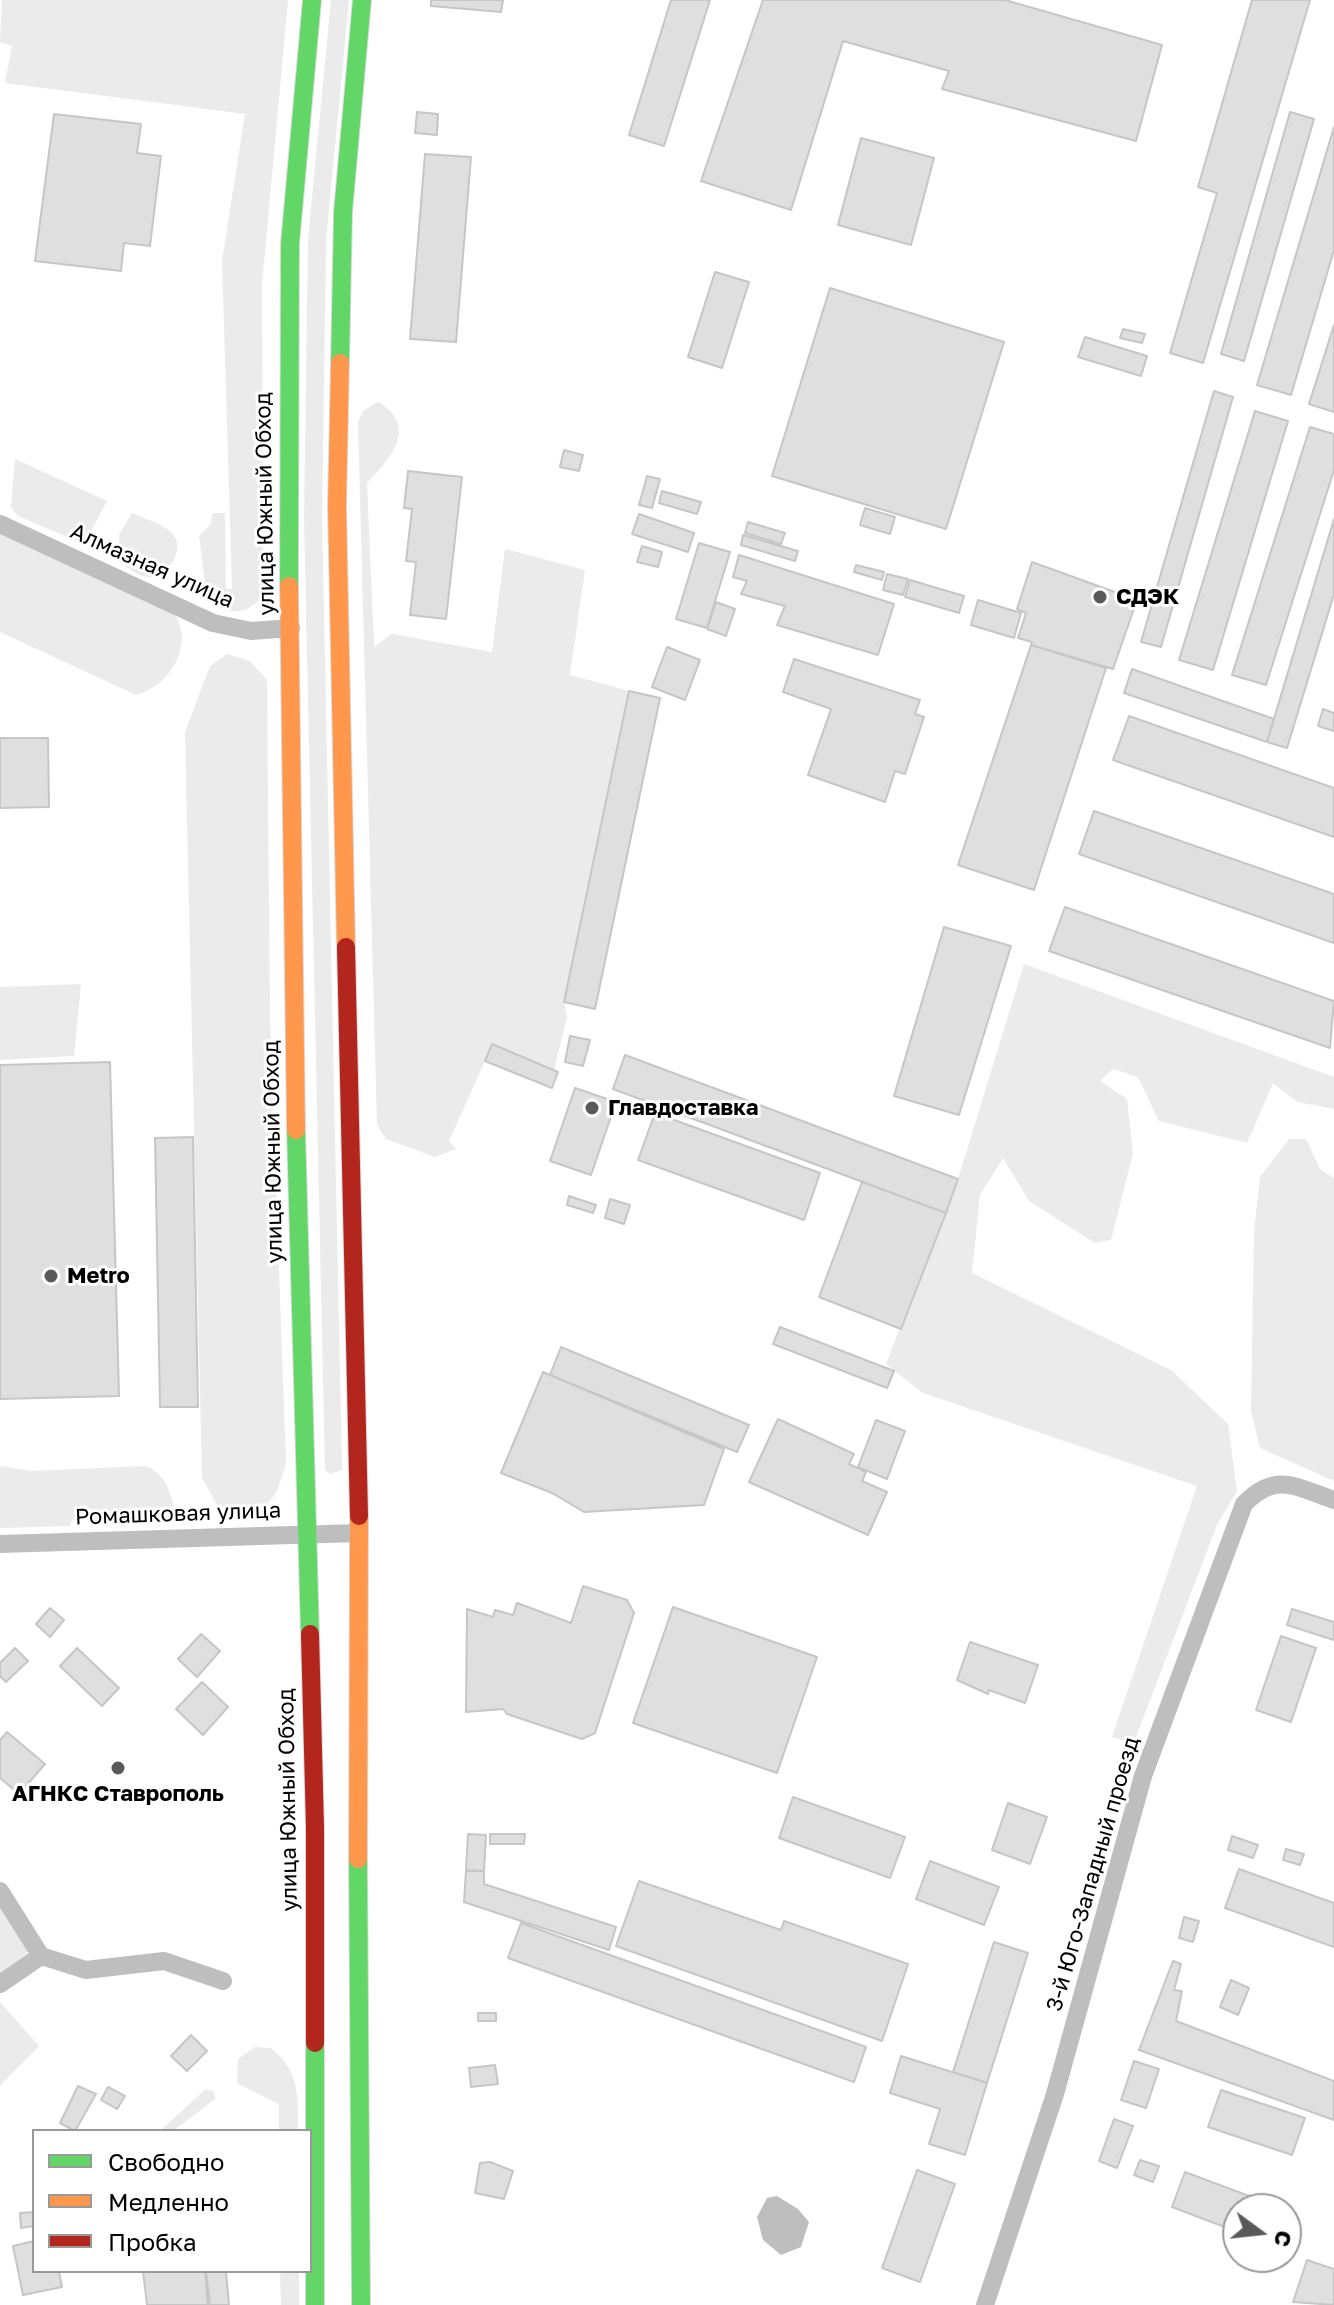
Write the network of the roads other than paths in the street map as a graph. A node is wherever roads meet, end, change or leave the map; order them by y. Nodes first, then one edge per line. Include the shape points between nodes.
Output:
1 (312, 0) edge
2 (362, 0) edge
3 (0, 524) edge
4 (291, 628) junction
5 (1334, 1500) edge
6 (358, 1533) junction
7 (305, 1535) junction
8 (0, 1544) edge
9 (0, 1891) edge
10 (41, 1956) junction
11 (223, 1981) dead end
12 (0, 1984) edge
13 (315, 2305) edge
14 (361, 2305) edge
15 (985, 2305) edge

1 - 4 main road, улица Южный Обход via 290,244
2 - 6 main road via 343,212 337,506
3 - 4 street, Алмазная улица via 213,623 251,631
4 - 7 main road, улица Южный Обход
5 - 15 street, 3-й Юго-Западный проезд via 1282,1482 1261,1487 1244,1504 1143,1776 1055,2094
6 - 7 street, Ромашковая улица
6 - 14 main road
7 - 8 street, Ромашковая улица
7 - 13 main road, улица Южный Обход via 315,1828
9 - 10 street
10 - 11 street via 86,1970 164,1961
10 - 12 street

